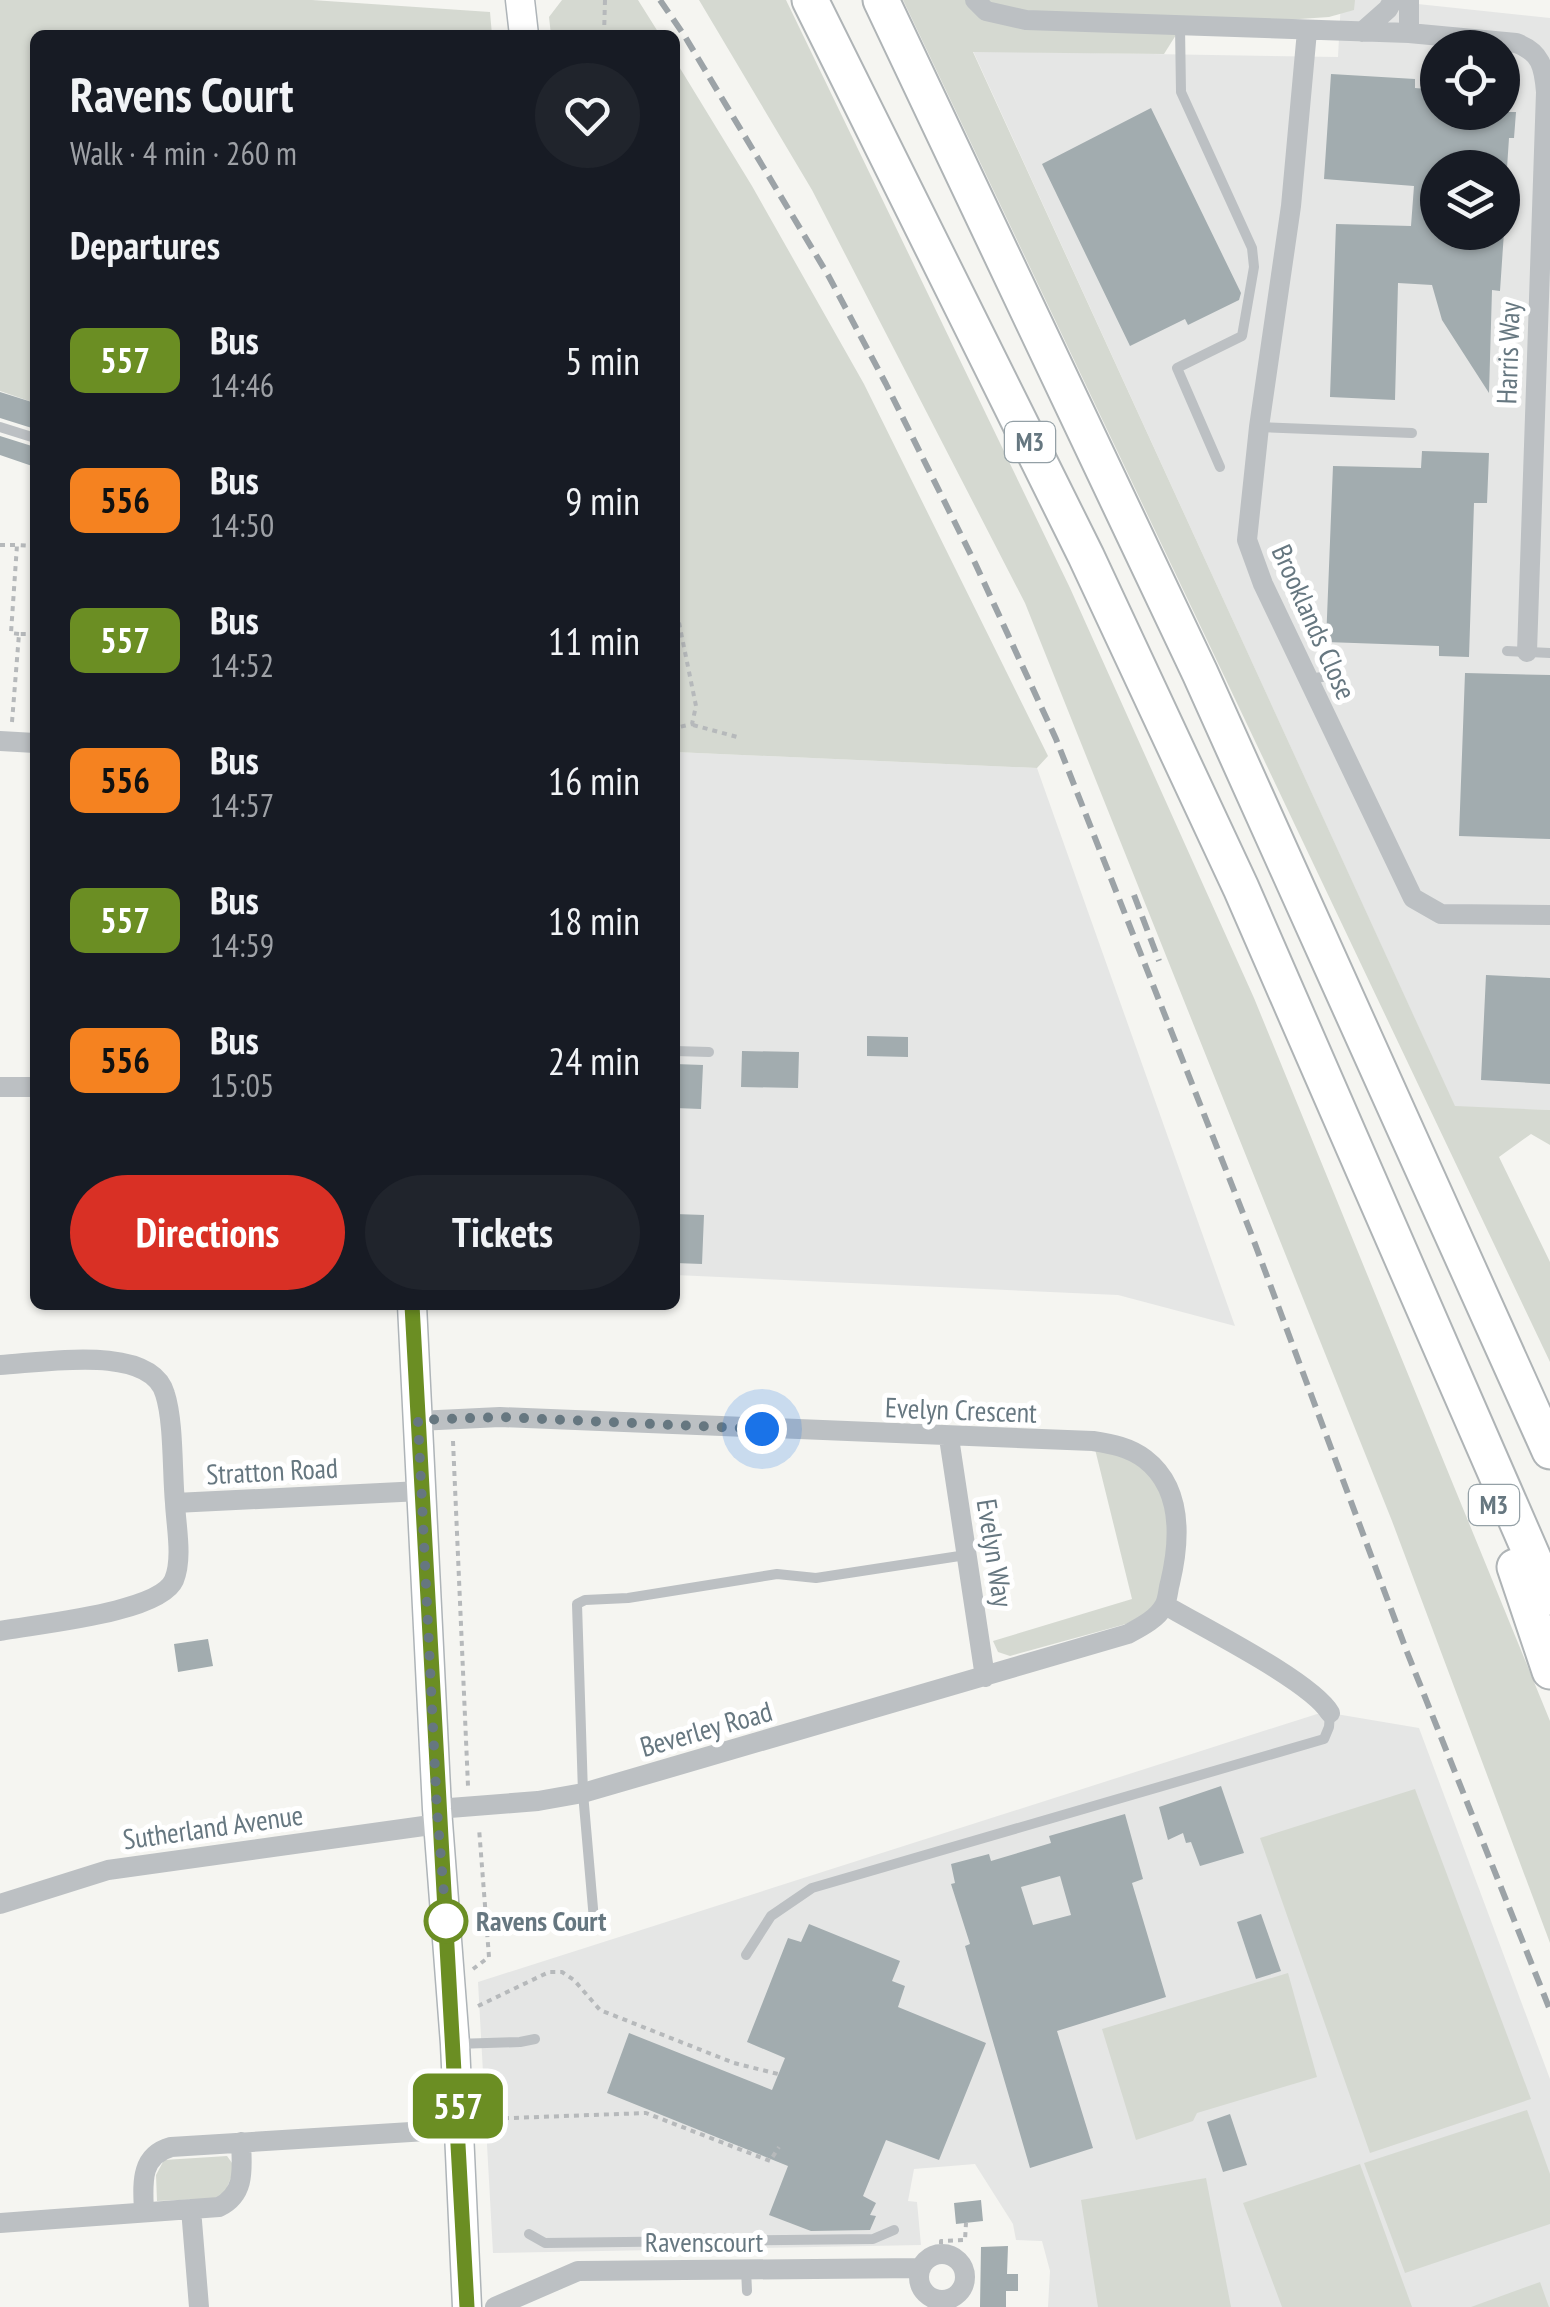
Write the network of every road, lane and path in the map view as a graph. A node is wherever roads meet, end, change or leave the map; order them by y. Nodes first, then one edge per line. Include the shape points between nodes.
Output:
1 (520, 0) edge
2 (605, 0) edge
3 (810, 0) edge
4 (881, 0) edge
5 (975, 0) edge
6 (1393, 0) edge
7 (1409, 0) edge
8 (1180, 27) junction
9 (523, 30) edge
10 (604, 30) edge
11 (1307, 31) junction
12 (1362, 32) junction
13 (1410, 33) junction
14 (1544, 276) edge
15 (0, 427) edge
16 (1258, 427) junction
17 (1412, 433) dead end
18 (30, 436) edge
19 (1220, 467) dead end
20 (1541, 498) edge
21 (0, 545) edge
22 (17, 545) junction
23 (30, 546) edge
24 (680, 628) edge
25 (19, 634) junction
26 (30, 634) edge
27 (1517, 652) joint
28 (1550, 653) edge
29 (1341, 674) dead end
30 (1308, 680) junction
31 (692, 724) junction
32 (680, 727) edge
33 (740, 738) dead end
34 (5, 741) edge
35 (30, 743) edge
36 (1550, 915) edge
37 (680, 1051) edge
38 (708, 1052) dead end
39 (0, 1087) edge
40 (30, 1087) edge
41 (412, 1310) edge
42 (1437, 1338) junction
43 (0, 1365) edge
44 (418, 1420) junction
45 (950, 1438) junction
46 (1550, 1451) edge
47 (421, 1491) junction
48 (175, 1502) junction
49 (967, 1555) junction
50 (1550, 1596) edge
51 (1164, 1606) junction
52 (0, 1631) edge
53 (1550, 1671) edge
54 (986, 1677) junction
55 (1330, 1713) joint
56 (583, 1793) junction
57 (438, 1816) junction
58 (0, 1904) edge
59 (594, 1920) dead end
60 (746, 1954) dead end
61 (474, 2008) dead end
62 (534, 2038) dead end
63 (455, 2044) junction
64 (778, 2074) dead end
65 (470, 2124) junction
66 (240, 2142) junction
67 (778, 2147) dead end
68 (191, 2209) junction
69 (144, 2212) junction
70 (0, 2223) edge
71 (966, 2223) dead end
72 (894, 2230) dead end
73 (529, 2234) dead end
74 (941, 2254) junction
75 (921, 2268) junction
76 (199, 2307) edge
77 (467, 2307) edge
78 (495, 2307) edge

1 - 9 street
2 - 10 path
3 - 42 highway, M3 via 1241,888
4 - 46 highway, M3 via 1208,690
5 - 8 street via 986,11 1026,20
6 - 12 street
7 - 13 street
8 - 11 street
8 - 19 lane via 1180,92 1252,248 1254,267 1242,336 1178,368
11 - 12 street
11 - 16 street, Brooklands Close via 1291,206
12 - 13 street
13 - 14 street, Harris Way via 1516,43 1539,57 1546,92
14 - 20 street, Harris Way
15 - 18 lane
16 - 17 lane
16 - 30 street, Brooklands Close via 1248,540
20 - 27 street, Harris Way
21 - 22 path
22 - 23 path
22 - 25 path via 11,632
24 - 31 path via 696,706
25 - 26 path
25 - 34 path
27 - 28 lane
29 - 30 lane
30 - 36 street, Brooklands Close via 1413,898 1441,914
31 - 32 path
31 - 33 path
34 - 35 street
37 - 38 lane
39 - 40 street
41 - 44 street
42 - 50 highway, M3
42 - 53 highway, M3
43 - 48 street, Stratton Road via 118,1360 154,1374 165,1392
44 - 45 street, Evelyn Crescent via 500,1417
44 - 47 street
45 - 49 street, Evelyn Way
45 - 51 street, Evelyn Crescent via 1093,1442 1146,1460 1165,1482 1178,1532
47 - 48 street, Stratton Road
47 - 57 street
48 - 52 street via 176,1569 162,1594 130,1607
49 - 54 street, Evelyn Way
49 - 56 lane via 816,1578 767,1575 577,1604
51 - 54 street via 1128,1634
51 - 55 street via 1268,1664
54 - 56 street, Beverley Road
55 - 60 lane via 1324,1739 812,1888 771,1916
56 - 57 street, Beverley Road
56 - 59 lane
57 - 58 street, Sutherland Avenue via 108,1870
57 - 63 street
61 - 64 path via 562,1972 600,2010
62 - 63 lane
63 - 65 street
65 - 66 street
65 - 67 path via 646,2112 770,2161
65 - 77 street
66 - 68 street via 236,2195 220,2207
66 - 69 street via 161,2150 142,2176
68 - 69 street
68 - 76 street
69 - 70 street
71 - 74 path via 964,2240 942,2241
72 - 73 lane via 873,2239 716,2243 545,2243
74 - 75 street
74 - 75 street via 962,2266 964,2283 955,2296 931,2298 920,2285
75 - 78 street, Ravenscourt via 746,2280 578,2271

